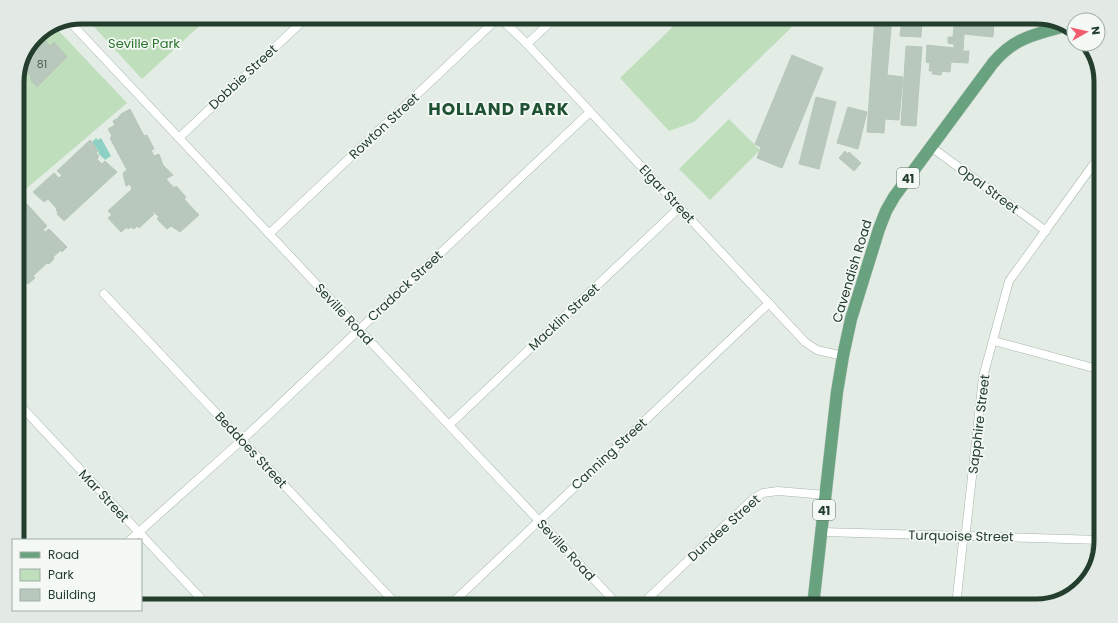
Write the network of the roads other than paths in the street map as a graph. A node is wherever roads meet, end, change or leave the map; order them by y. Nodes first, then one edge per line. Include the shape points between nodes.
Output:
1 (300, 24) edge
2 (492, 24) edge
3 (506, 24) edge
4 (548, 24) edge
5 (73, 25) edge
6 (1060, 28) edge
7 (527, 44) junction
8 (590, 112) junction
9 (179, 138) junction
10 (931, 147) junction
11 (1094, 165) edge
12 (679, 208) junction
13 (1046, 231) junction
14 (269, 234) junction
15 (104, 294) dead end
16 (769, 302) junction
17 (359, 329) junction
18 (994, 341) junction
19 (843, 356) junction
20 (1094, 368) edge
21 (24, 409) edge
22 (449, 425) junction
23 (242, 440) junction
24 (826, 495) junction
25 (539, 521) junction
26 (139, 532) junction
27 (822, 532) junction
28 (964, 536) junction
29 (131, 539) edge
30 (1094, 540) edge
31 (201, 599) edge
32 (391, 599) edge
33 (456, 599) edge
34 (613, 599) edge
35 (647, 599) edge
36 (814, 599) edge
37 (957, 599) edge

1 - 9 street, Dobbie Street
2 - 14 street, Rowton Street
3 - 7 street, Elgar Street
4 - 7 street
5 - 9 street, Seville Road
6 - 10 main road, Cavendish Road / 41 via 1022,39 1003,51
7 - 8 street, Elgar Street
8 - 12 street, Elgar Street
8 - 17 street, Cradock Street
9 - 14 street, Seville Road
10 - 13 street, Opal Street
10 - 19 main road, Cavendish Road / 41 via 894,197 883,217 851,319
11 - 13 street, Sapphire Street
12 - 16 street, Elgar Street
12 - 22 street, Macklin Street
13 - 18 street, Sapphire Street via 1009,281
14 - 17 street, Seville Road
15 - 23 street, Beddoes Street
16 - 19 street, Elgar Street via 809,345 821,352
16 - 25 street, Canning Street
17 - 22 street, Seville Road
17 - 23 street, Cradock Street
18 - 20 street
18 - 28 street, Sapphire Street via 983,377
19 - 24 main road, Cavendish Road / 41
21 - 26 street, Mar Street
22 - 25 street, Seville Road
23 - 26 street, Cradock Street
23 - 32 street, Beddoes Street
24 - 27 main road, Cavendish Road / 41
24 - 35 street, Dundee Street via 778,491 763,493 753,499
25 - 33 street, Canning Street
25 - 34 street, Seville Road
26 - 29 street, Cradock Street
26 - 31 street, Mar Street
27 - 28 street, Turquoise Street
27 - 36 main road, Cavendish Road / 41
28 - 30 street, Turquoise Street
28 - 37 street, Sapphire Street

